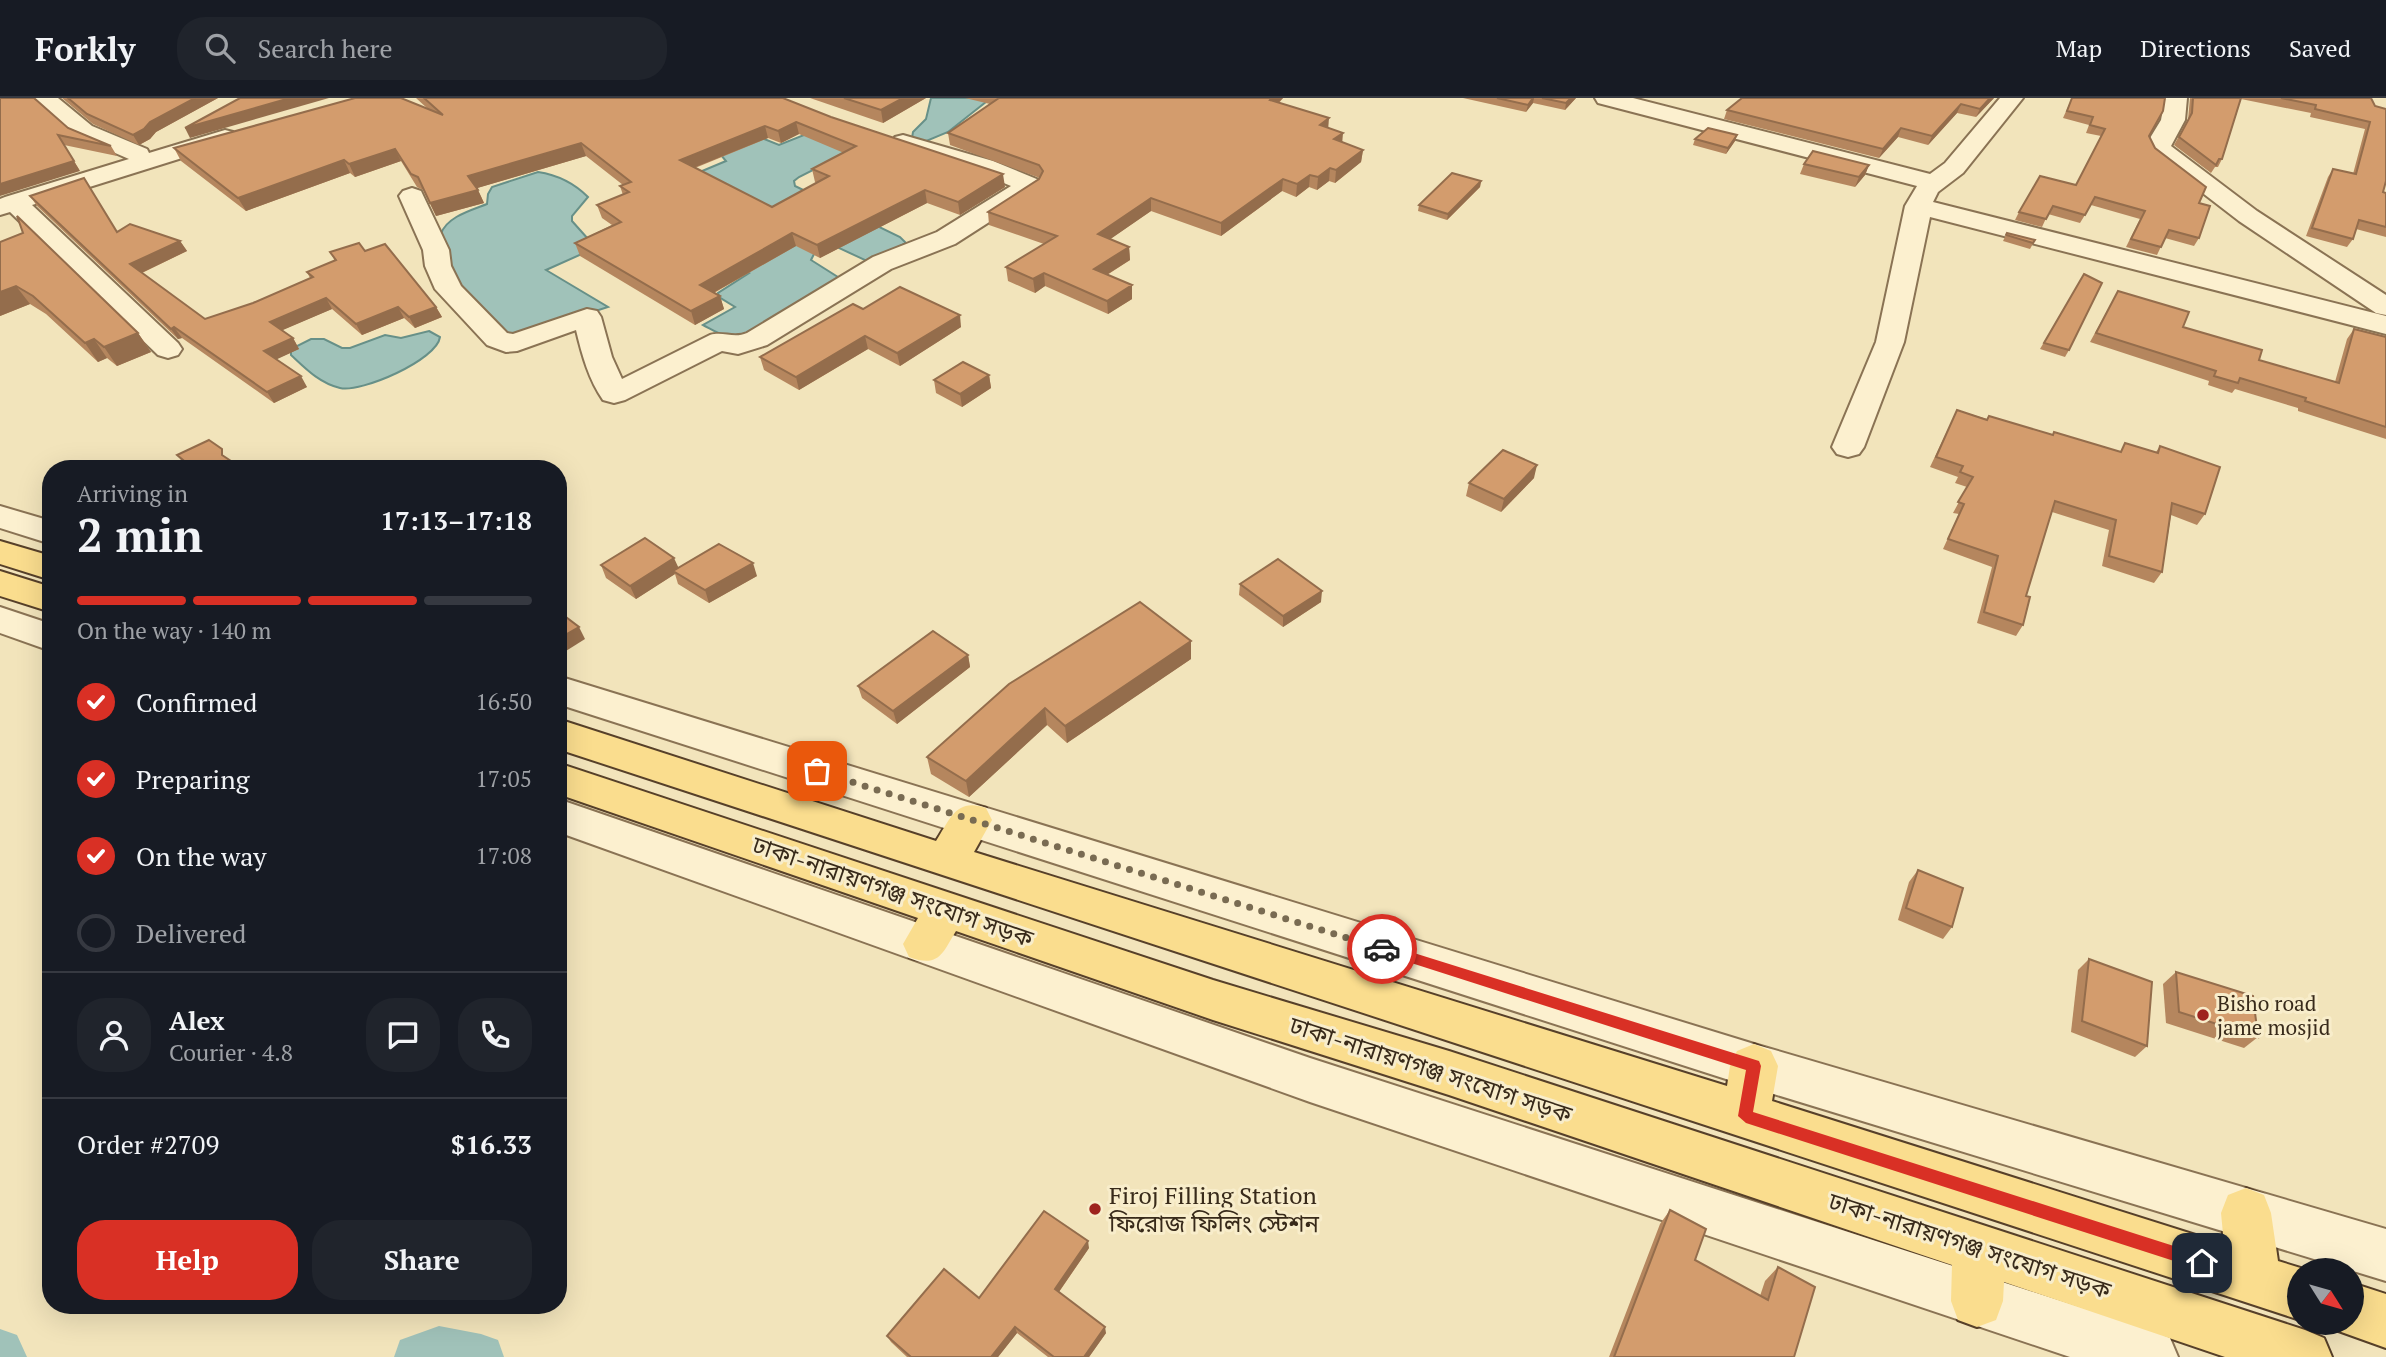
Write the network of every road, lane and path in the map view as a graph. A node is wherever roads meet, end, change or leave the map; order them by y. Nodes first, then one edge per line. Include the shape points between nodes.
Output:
1 (44, 98) edge
2 (1606, 98) edge
3 (2012, 98) edge
4 (2176, 98) edge
5 (1716, 104) dead end
6 (1699, 121) junction
7 (195, 123) edge
8 (250, 130) edge
9 (876, 134) edge
10 (138, 154) junction
11 (107, 172) junction
12 (1934, 183) junction
13 (412, 196) dead end
14 (7, 204) edge
15 (1918, 206) junction
16 (2386, 307) edge
17 (2386, 325) edge
18 (168, 349) dead end
19 (1848, 447) dead end
20 (0, 517) edge
21 (42, 530) edge
22 (0, 552) edge
23 (42, 565) edge
24 (0, 583) edge
25 (42, 597) edge
26 (0, 620) edge
27 (42, 635) edge
28 (567, 693) edge
29 (567, 737) edge
30 (567, 782) edge
31 (567, 818) edge
32 (972, 820) junction
33 (946, 861) junction
34 (936, 927) junction
35 (1754, 1066) junction
36 (1746, 1116) junction
37 (2246, 1213) junction
38 (1978, 1248) junction
39 (2386, 1255) edge
40 (2277, 1287) edge
41 (1977, 1301) junction
42 (2364, 1314) edge
43 (2386, 1321) edge
44 (2151, 1357) edge
45 (2305, 1357) edge

1 - 10 street via 84,131
2 - 6 street
3 - 12 street via 1955,168
4 - 16 street via 2173,120 2160,149 2248,216
5 - 6 street
6 - 12 street
7 - 10 street
8 - 11 street
9 - 13 street via 984,166 1030,185 946,238 882,262 757,339 741,346 720,341 614,394 597,357 587,317 517,342 497,339 449,289
10 - 11 street
11 - 14 street
12 - 15 street
14 - 18 street
15 - 17 street
15 - 19 street via 1889,342
20 - 21 street
22 - 23 main road
24 - 25 main road
26 - 27 street
28 - 32 street
29 - 33 main road, ঢাকা-নারায়ণগঞ্জ সংযোগ সড়ক
30 - 34 main road, ঢাকা-নারায়ণগঞ্জ সংযোগ সড়ক
31 - 34 street
32 - 33 main road
32 - 35 street
33 - 36 main road, ঢাকা-নারায়ণগঞ্জ সংযোগ সড়ক
34 - 38 main road, ঢাকা-নারায়ণগঞ্জ সংযোগ সড়ক via 1213,1000
34 - 41 street via 1310,1080
35 - 36 main road
35 - 37 street
36 - 40 main road, ঢাকা-নারায়ণগঞ্জ সংযোগ সড়ক
37 - 39 street
37 - 40 main road
38 - 41 main road
38 - 45 main road, ঢাকা-নারায়ণগঞ্জ সংযোগ সড়ক
41 - 44 street
42 - 43 main road

